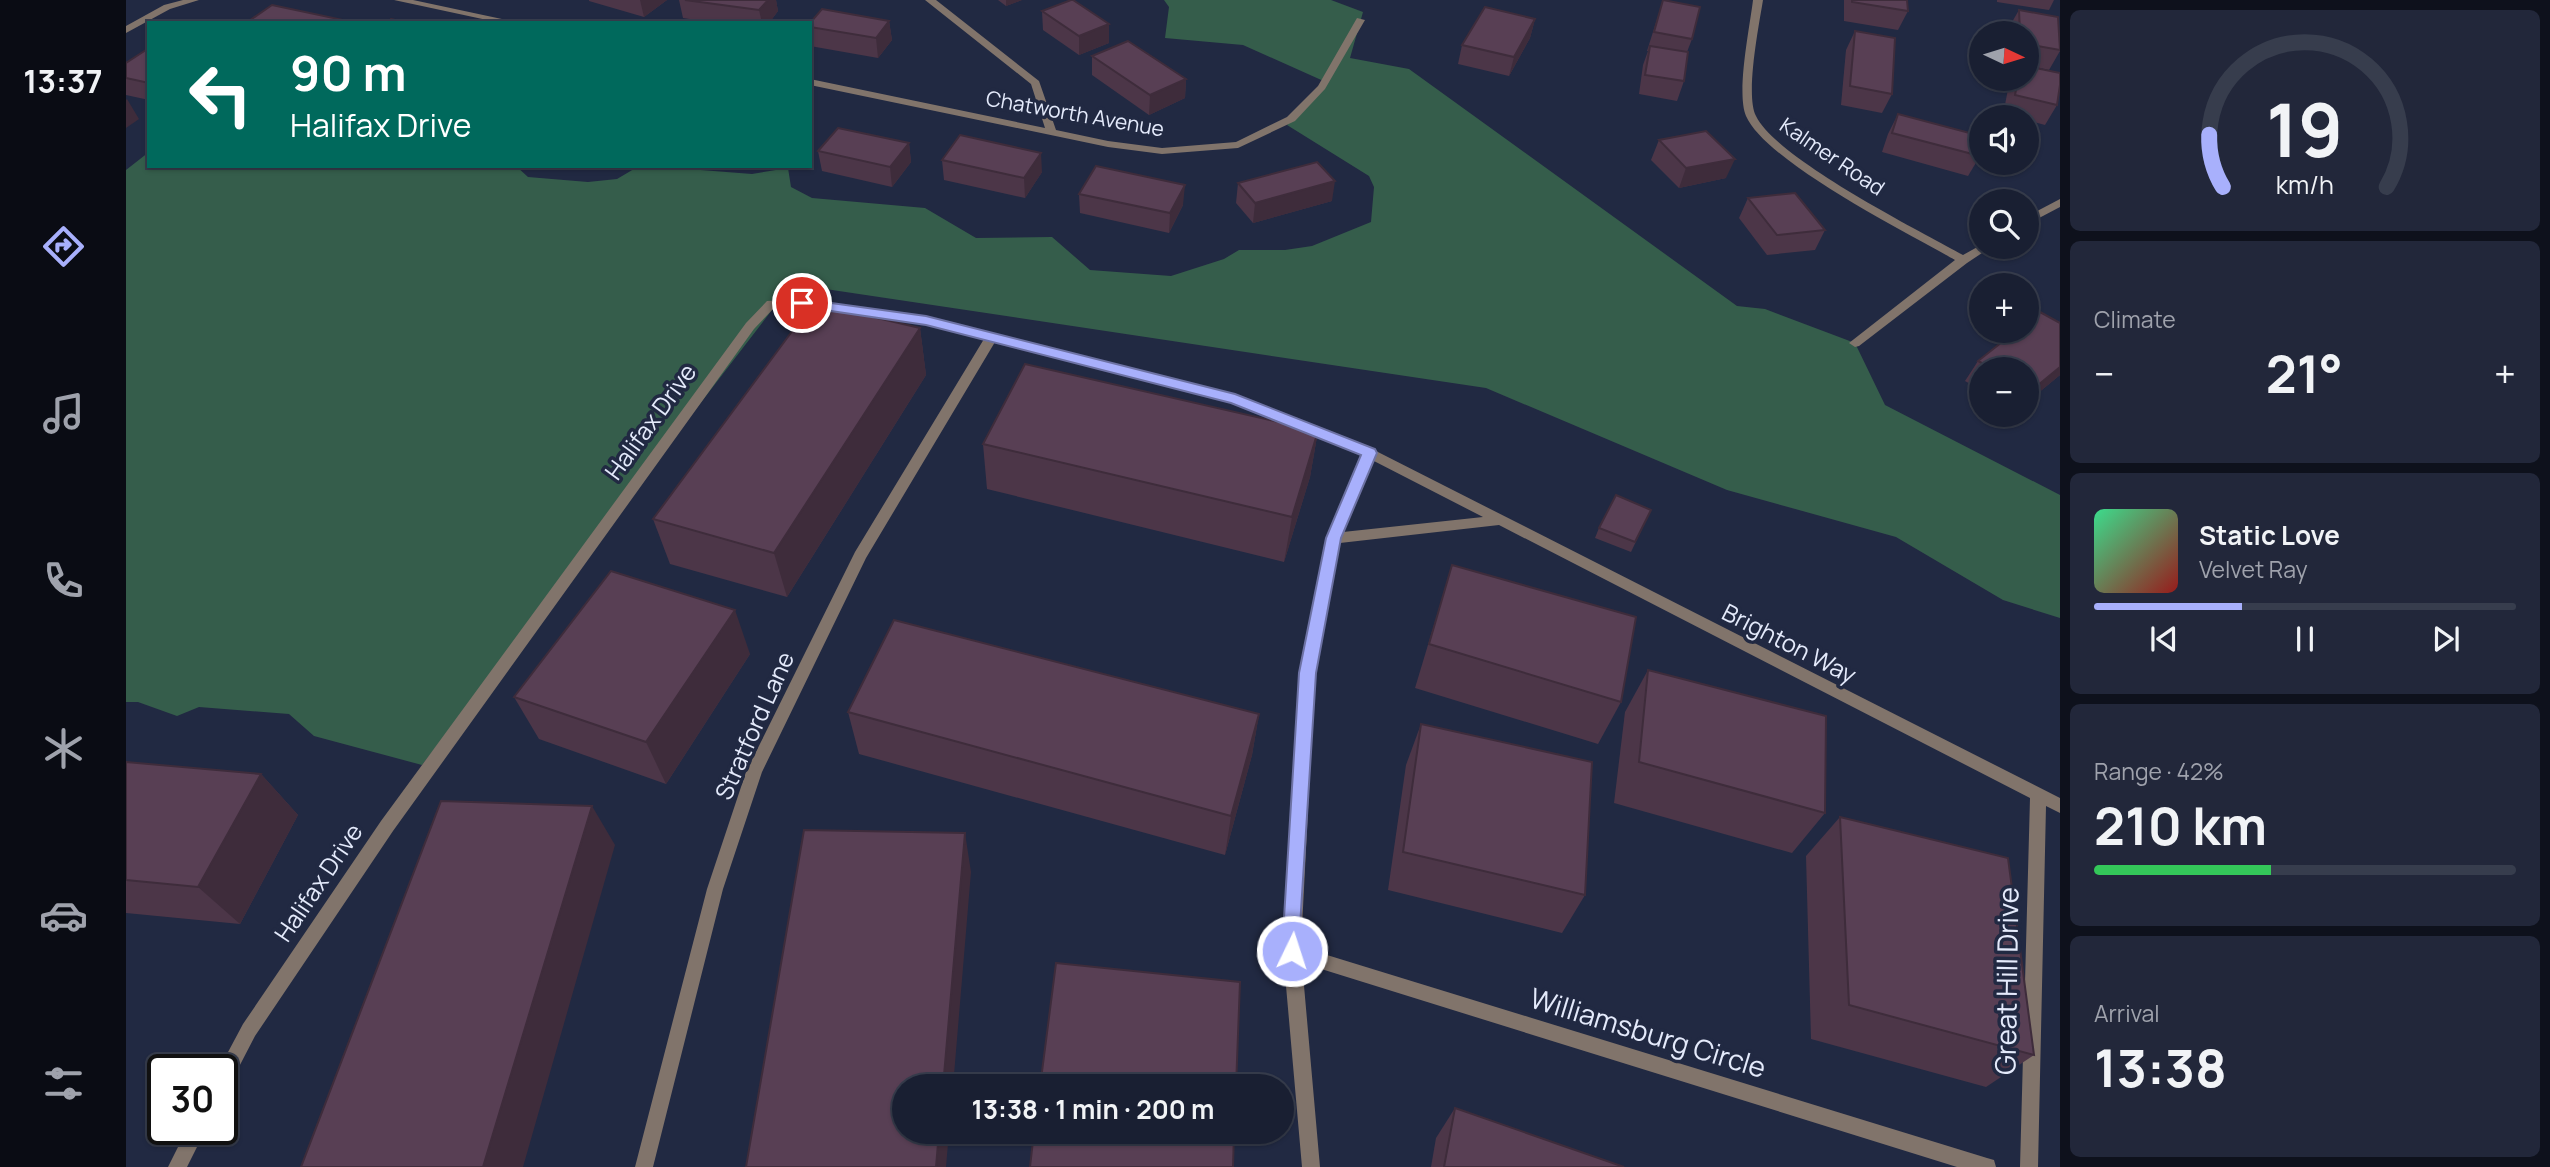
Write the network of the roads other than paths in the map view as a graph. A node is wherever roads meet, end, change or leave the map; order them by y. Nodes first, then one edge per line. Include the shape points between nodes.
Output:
1 (157, 0) edge
2 (194, 0) edge
3 (399, 0) edge
4 (930, 0) edge
5 (1758, 0) edge
6 (167, 7) junction
7 (1360, 20) dead end
8 (506, 21) edge
9 (126, 30) edge
10 (812, 82) edge
11 (1051, 131) junction
12 (2060, 202) edge
13 (2039, 214) edge
14 (1969, 256) edge
15 (1963, 260) junction
16 (991, 338) junction
17 (1855, 343) dead end
18 (1369, 453) junction
19 (1498, 521) junction
20 (1334, 538) junction
21 (2038, 796) junction
22 (2060, 806) edge
23 (1292, 951) junction
24 (237, 1054) edge
25 (189, 1145) edge
26 (177, 1167) edge
27 (644, 1167) edge
28 (1311, 1167) edge
29 (1987, 1167) edge
30 (2029, 1167) edge

1 - 6 street
2 - 6 street
3 - 8 street
4 - 11 street via 1036,83
5 - 15 street, Kalmer Road via 1749,101 1750,115 1764,134 1830,184
6 - 9 street
7 - 11 street, Chatworth Avenue via 1322,87 1291,119 1238,145 1162,151
10 - 11 street, Chatworth Avenue
12 - 13 street
14 - 15 street
15 - 17 street
16 - 18 street, Halifax Drive via 1235,399
16 - 24 street, Halifax Drive via 926,320 802,303 771,304 750,326 387,826
16 - 27 street, Stratford Lane via 860,556 754,772 715,889
18 - 19 street, Brighton Way
18 - 20 street
19 - 20 street
19 - 21 street, Brighton Way
20 - 23 street via 1308,673
21 - 22 street, Brighton Way
21 - 30 street, Great Hill Drive
23 - 28 street
23 - 29 street, Williamsburg Circle
25 - 26 street

